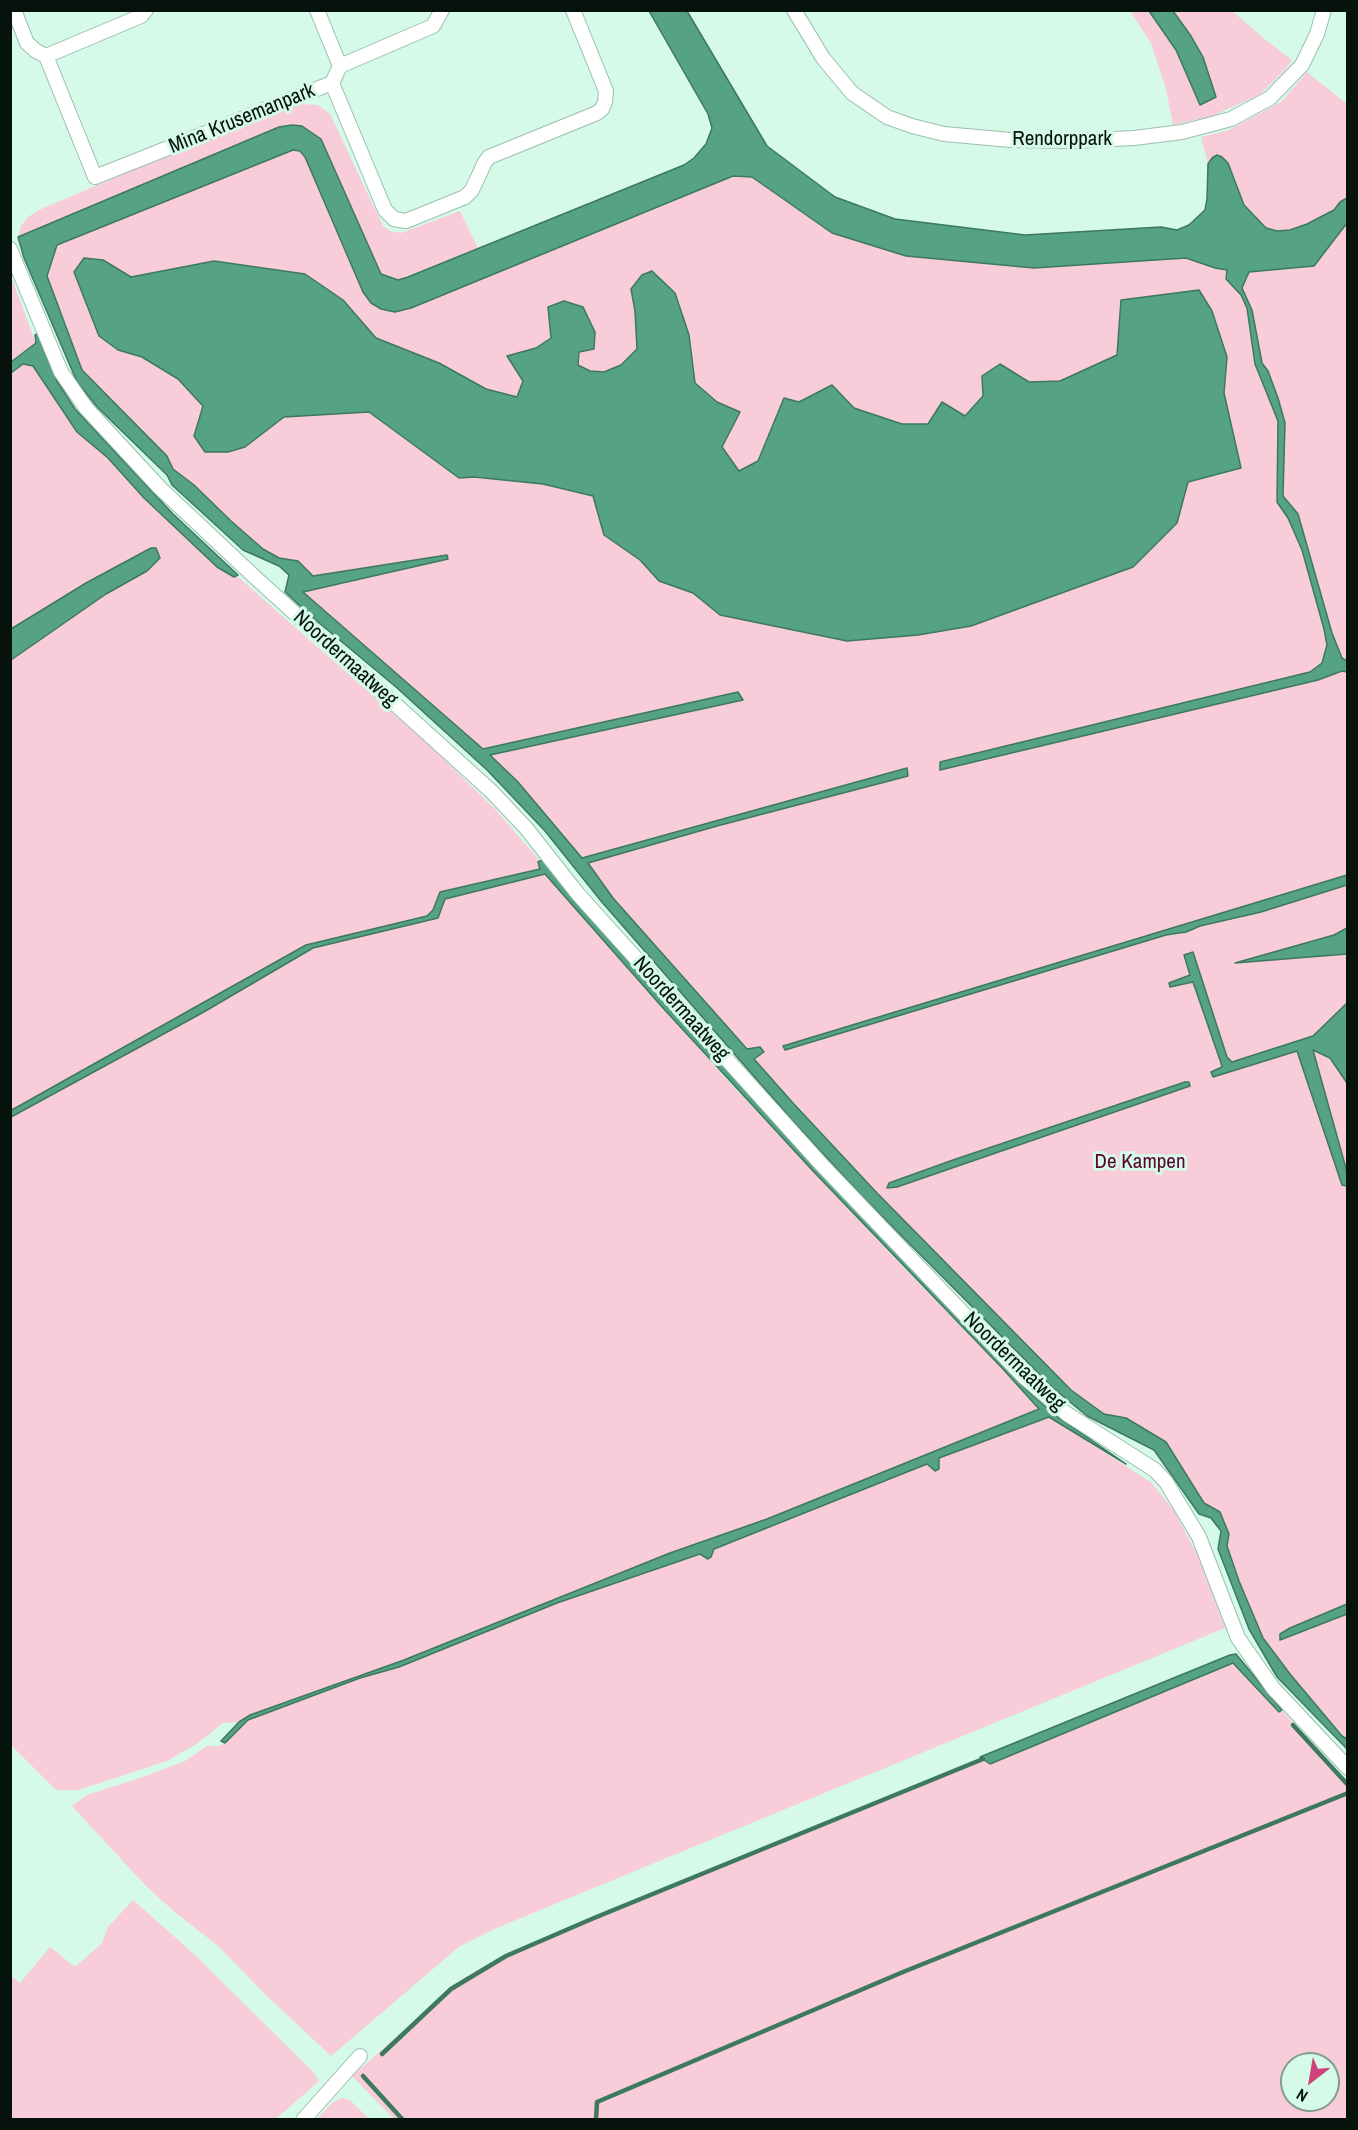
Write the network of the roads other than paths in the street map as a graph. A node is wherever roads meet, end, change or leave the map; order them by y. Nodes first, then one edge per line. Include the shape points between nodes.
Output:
1 (14, 10) edge
2 (146, 10) edge
3 (317, 10) edge
4 (442, 10) edge
5 (573, 10) edge
6 (794, 10) edge
7 (1324, 10) edge
8 (46, 56) junction
9 (340, 66) junction
10 (332, 83) junction
11 (10, 249) edge
12 (1347, 1768) edge
13 (360, 2056) dead end
14 (303, 2120) edge

1 - 8 street, Mina Krusemanpark via 27,43
2 - 8 street via 141,16
3 - 9 street
4 - 9 street via 433,26
5 - 10 street, Mina Krusemanpark via 606,91 602,109 489,157 465,196 406,221 394,219 385,210
6 - 7 street, Rendorppark via 852,93 887,117 944,134 1074,141 1182,132 1231,119 1270,98 1302,65
8 - 10 street, Mina Krusemanpark via 95,177
9 - 10 street
11 - 12 street, Noordermaatweg via 61,372 86,408 160,488 491,791 821,1164 1024,1377 1067,1414 1155,1470 1166,1482 1198,1537 1238,1638 1273,1688
13 - 14 street

